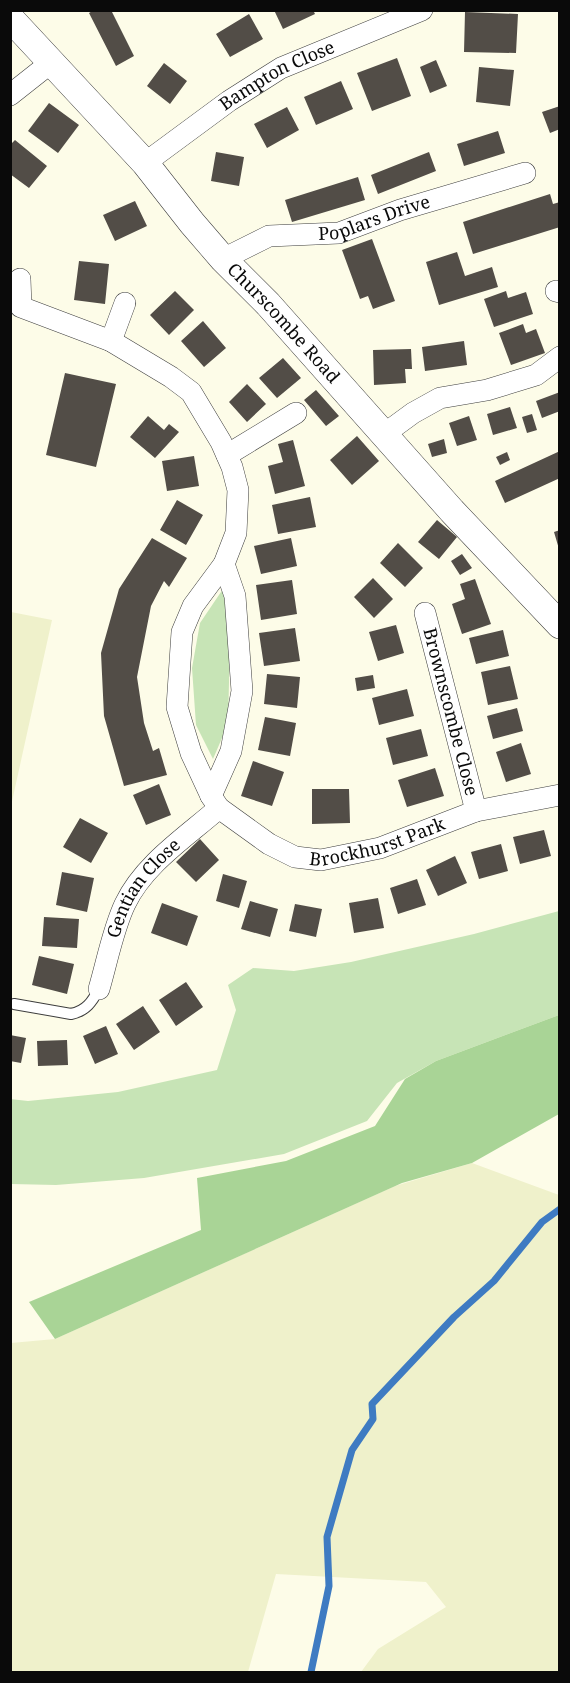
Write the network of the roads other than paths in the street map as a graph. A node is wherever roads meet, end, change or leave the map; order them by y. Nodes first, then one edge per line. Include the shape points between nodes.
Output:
1 (422, 10) edge
2 (10, 18) edge
3 (53, 61) junction
4 (10, 95) edge
5 (145, 162) junction
6 (525, 173) dead end
7 (223, 259) junction
8 (20, 279) dead end
9 (125, 303) dead end
10 (111, 341) junction
11 (560, 357) edge
12 (296, 413) dead end
13 (383, 435) junction
14 (227, 455) junction
15 (224, 564) junction
16 (425, 613) dead end
17 (560, 625) edge
18 (560, 795) edge
19 (215, 802) junction
20 (476, 811) junction
21 (99, 989) joint
22 (14, 1004) dead end

1 - 5 street, Bampton Close via 281,68
2 - 3 street, Churscombe Road
3 - 4 street
3 - 5 street, Churscombe Road
5 - 7 street, Churscombe Road
6 - 7 street, Poplars Drive via 400,210 339,233 269,236
7 - 13 street, Churscombe Road via 268,304
8 - 10 street, Brockhurst Park via 21,307
9 - 10 street
10 - 14 street, Brockhurst Park via 191,392
11 - 13 street via 536,375 487,390 440,398
12 - 14 street
13 - 17 street, Churscombe Road
14 - 15 street, Brockhurst Park via 238,490 236,533
15 - 19 street via 235,596 242,691 231,751
15 - 19 street, Brockhurst Park via 193,606 182,632 177,706 191,753
16 - 20 street, Brownscombe Close
18 - 20 street, Brockhurst Park
19 - 20 street, Brockhurst Park via 269,844 295,857 321,860 380,848
19 - 21 street, Gentian Close via 135,887 124,905
21 - 22 lane via 89,1005 71,1014

